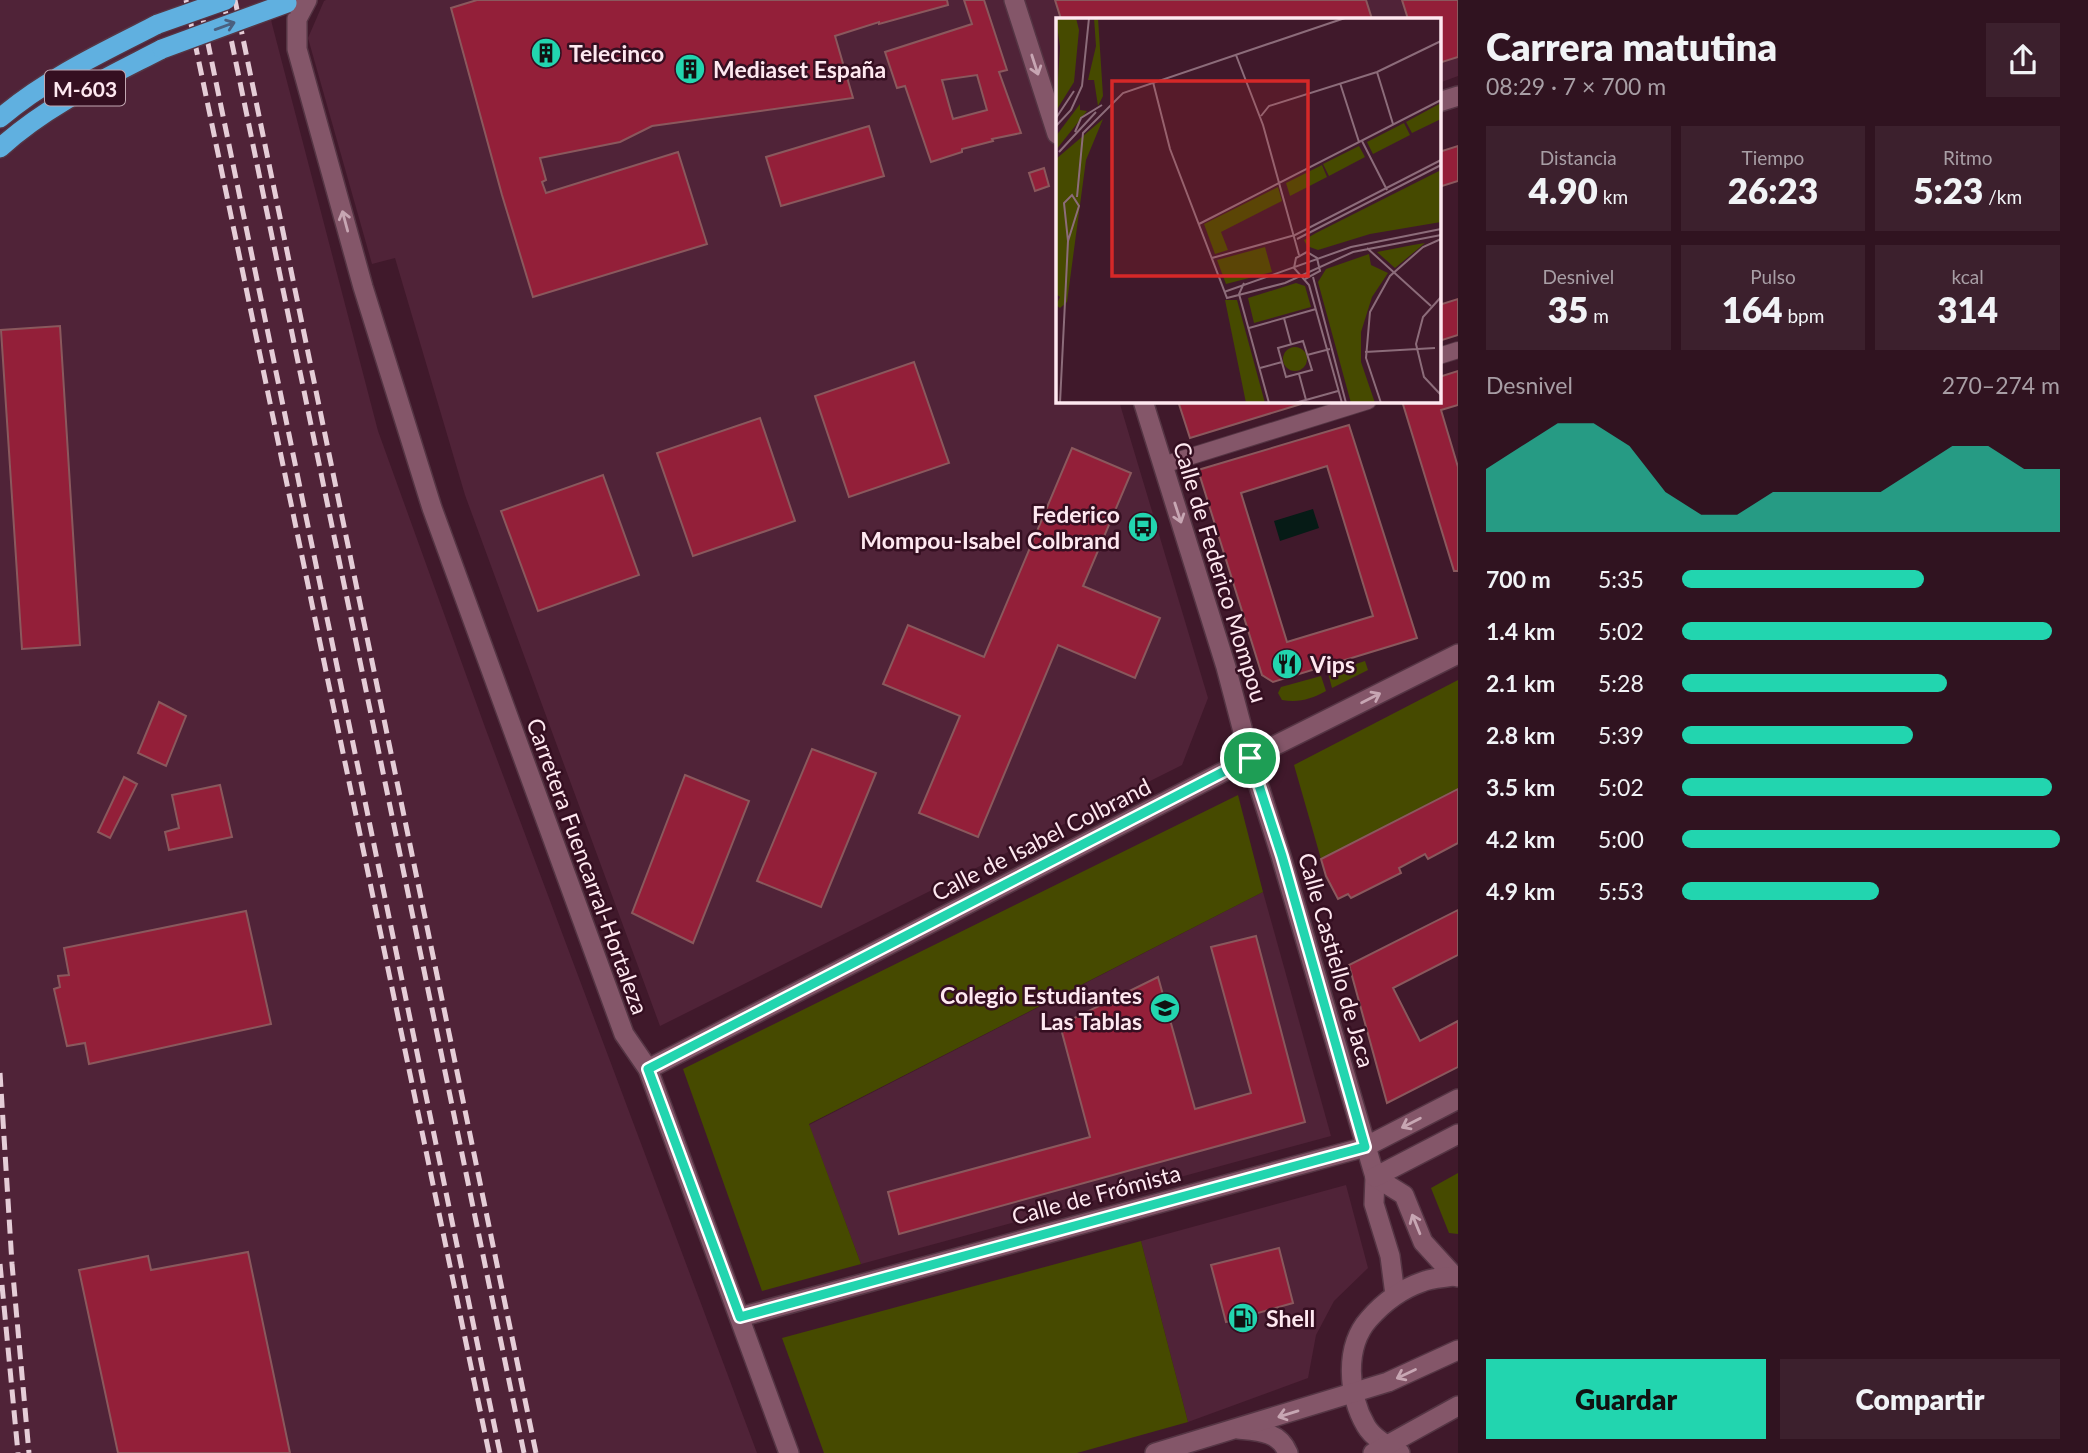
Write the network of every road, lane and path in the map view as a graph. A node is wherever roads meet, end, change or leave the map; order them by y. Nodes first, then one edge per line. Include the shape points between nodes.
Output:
1 (226, 0) edge
2 (307, 0) edge
3 (1014, 0) edge
4 (291, 1) edge
5 (1458, 96) edge
6 (1440, 102) edge
7 (0, 118) edge
8 (1056, 131) edge
9 (7, 142) edge
10 (1458, 350) edge
11 (1440, 356) edge
12 (1143, 402) edge
13 (1365, 402) edge
14 (1163, 465) junction
15 (1458, 654) edge
16 (1250, 758) junction
17 (648, 1069) junction
18 (1458, 1099) edge
19 (1458, 1135) edge
20 (1365, 1147) junction
21 (1375, 1177) junction
22 (1456, 1277) edge
23 (1395, 1295) junction
24 (740, 1317) junction
25 (1458, 1350) edge
26 (1353, 1393) junction
27 (1458, 1406) edge
28 (1238, 1429) junction
29 (1386, 1450) edge
30 (789, 1453) edge
31 (1155, 1453) edge
32 (1288, 1453) edge

1 - 7 highway, M-603, bridge via 158,24 71,69
17 -> 2 street, Carretera Fuencarral-Hortaleza via 624,1034 441,533 363,287 297,49 297,19
3 -> 8 street
9 -> 4 highway, M-603, bridge via 79,91 162,49
5 - 6 street
10 - 11 street
12 - 14 street, Calle de Federico Mompou
13 - 14 street
14 -> 16 street, Calle de Federico Mompou
16 -> 15 street, Calle de Isabel Colbrand
16 - 17 street, Calle de Isabel Colbrand
16 - 20 street, Calle Castiello de Jaca
17 - 24 street, Carretera Fuencarral-Hortaleza
18 -> 20 street, Calle de Frómista
19 - 21 street
20 - 21 street, Calle Castiello de Jaca
20 - 24 street, Calle de Frómista
22 -> 21 street via 1423,1242 1404,1195
21 - 23 street, Calle Castiello de Jaca via 1374,1204 1390,1256
22 - 23 street via 1423,1281
23 - 26 street via 1368,1320 1357,1339 1352,1359
24 - 30 street, Carretera Fuencarral-Hortaleza
25 -> 26 street
26 -> 28 street
26 - 29 street via 1367,1427
27 - 29 street
28 - 31 street
28 - 32 street via 1269,1432

